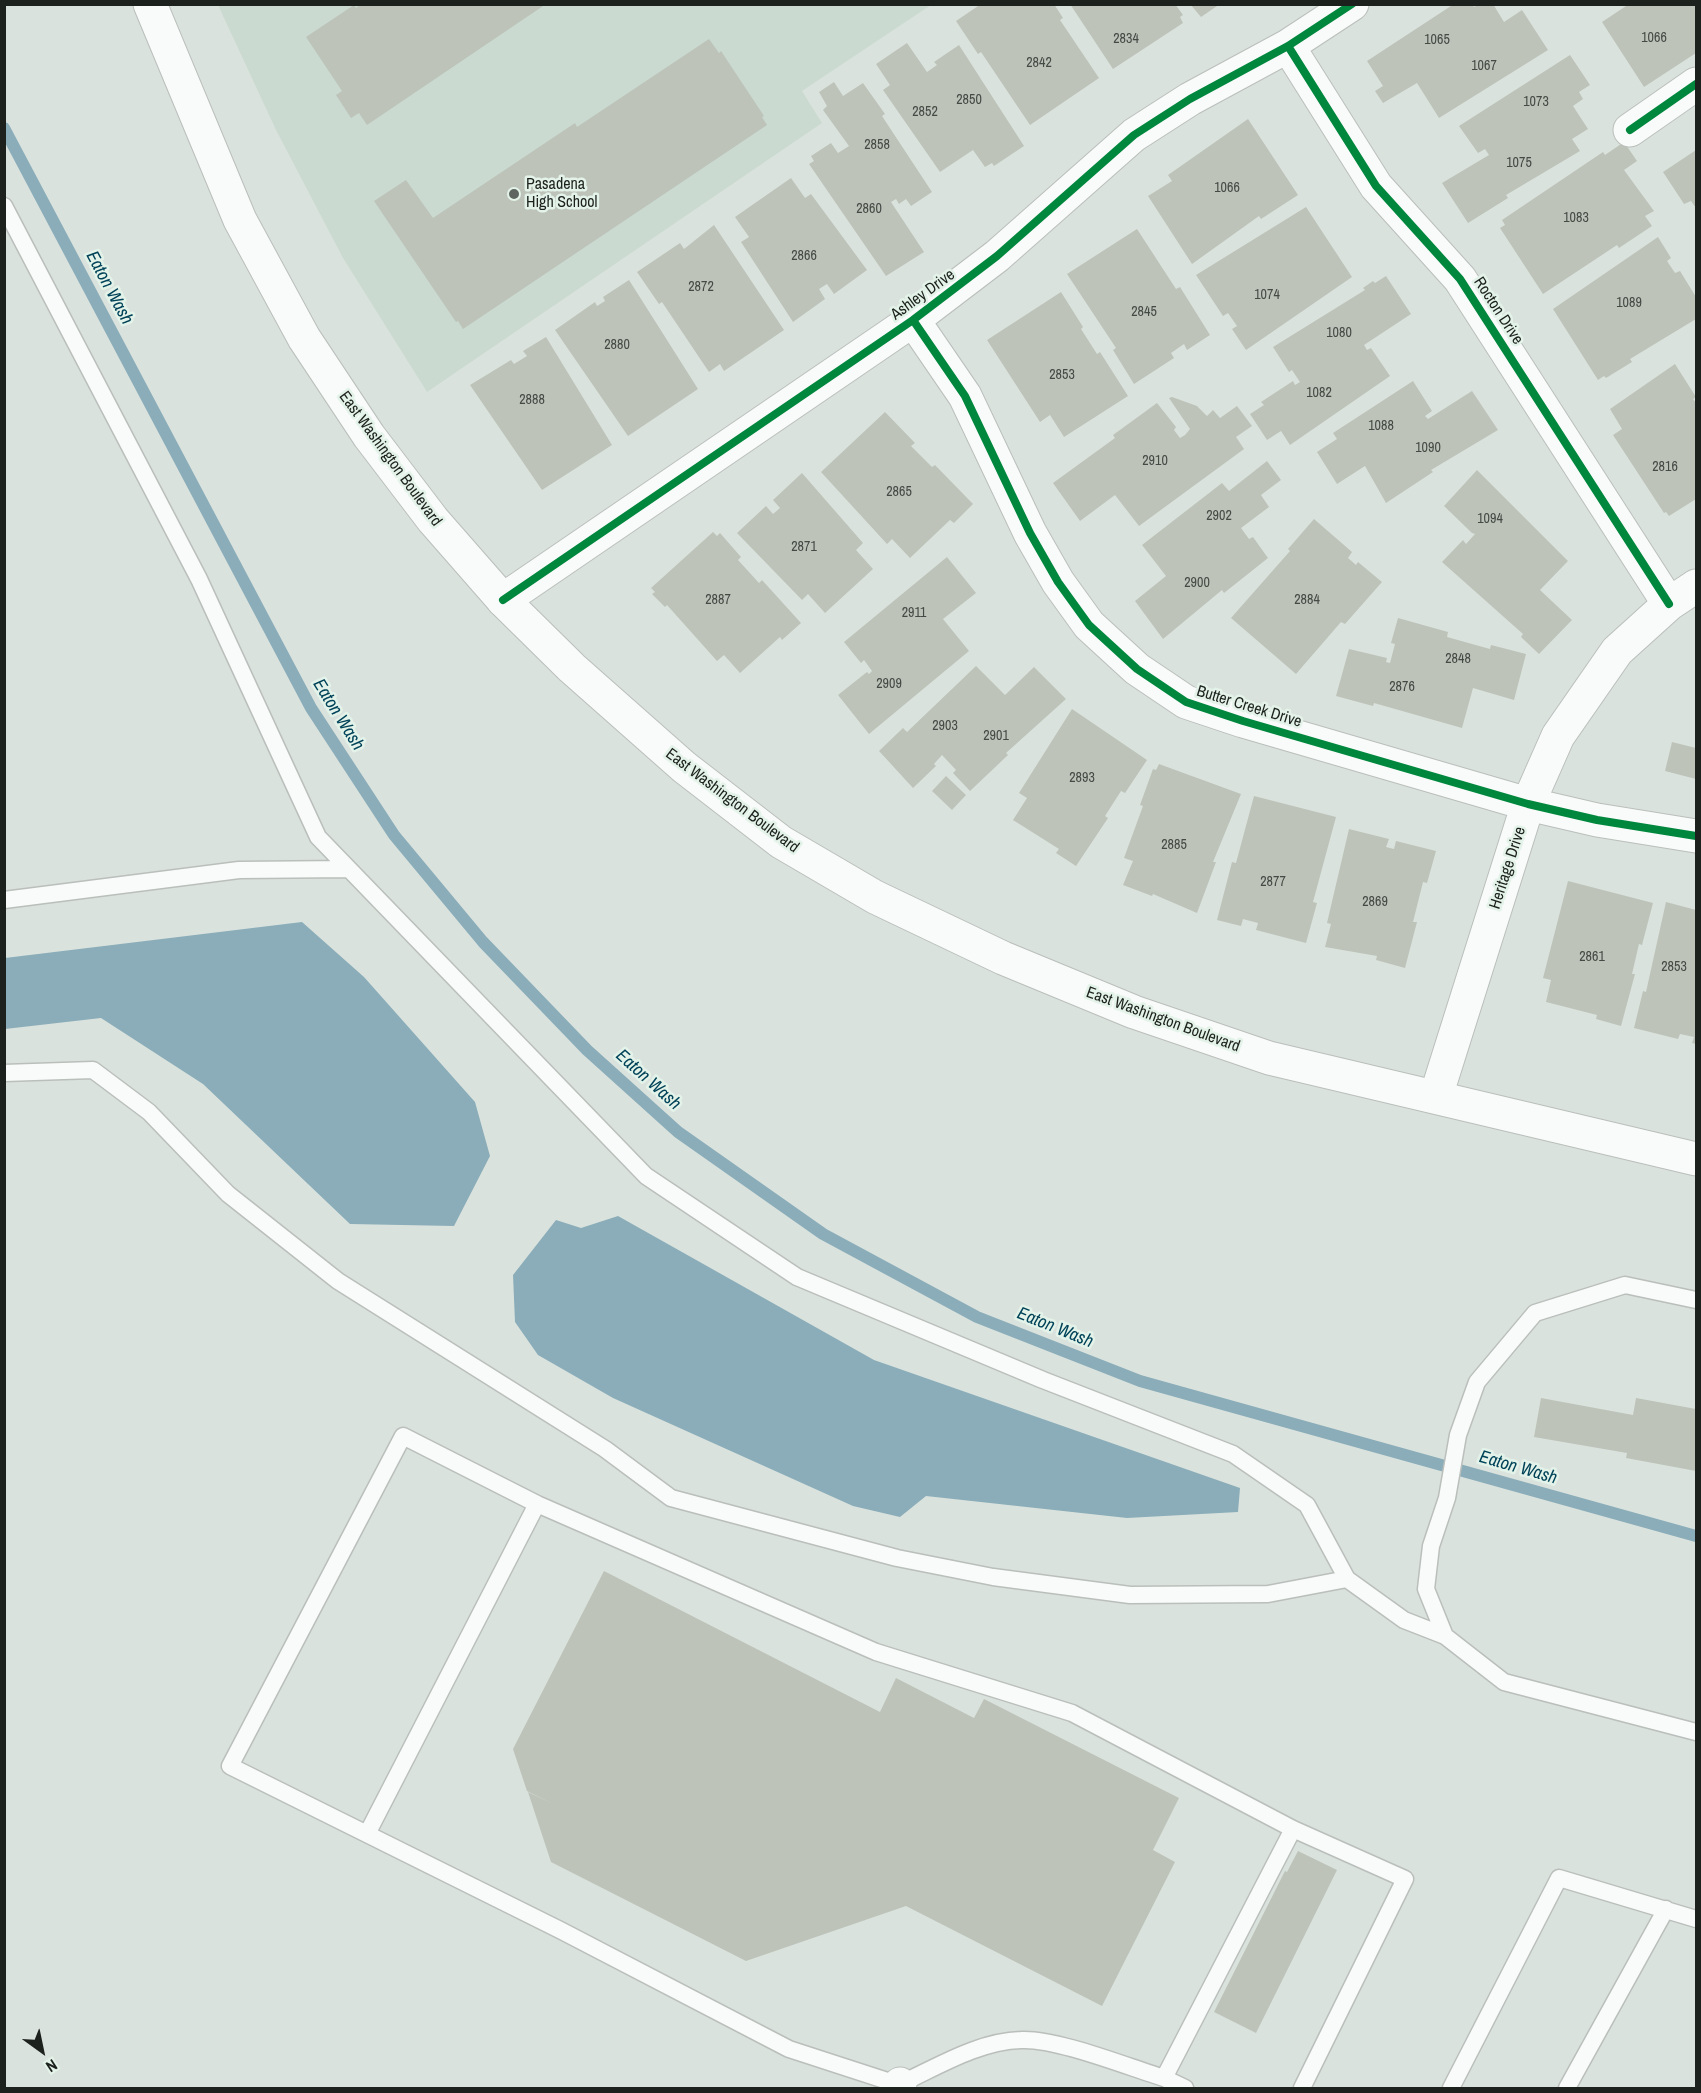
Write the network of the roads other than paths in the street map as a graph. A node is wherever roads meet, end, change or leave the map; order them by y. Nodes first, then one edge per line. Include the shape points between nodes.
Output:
1 (150, 4) edge
2 (1352, 4) edge
3 (1288, 46) junction
4 (1696, 84) edge
5 (1630, 130) dead end
6 (4, 206) edge
7 (913, 320) junction
8 (1696, 586) edge
9 (503, 600) junction
10 (1669, 604) junction
11 (1528, 804) junction
12 (1696, 836) edge
13 (348, 868) junction
14 (4, 900) edge
15 (4, 1073) edge
16 (1436, 1096) junction
17 (1696, 1159) edge
18 (1696, 1300) edge
19 (537, 1504) junction
20 (1347, 1579) junction
21 (1445, 1636) junction
22 (1696, 1732) edge
23 (1293, 1829) junction
24 (367, 1834) junction
25 (1665, 1909) junction
26 (1696, 1919) edge
27 (1164, 2078) junction
28 (901, 2087) edge
29 (1185, 2088) edge
30 (1302, 2088) edge
31 (1451, 2088) edge
32 (1567, 2088) edge

1 - 9 street, East Washington Boulevard via 240,220 304,338 369,436
2 - 3 street, Ashley Drive
3 - 7 street, Ashley Drive via 1190,99 1134,135 997,256
3 - 10 street, Rocton Drive via 1376,186 1460,279
4 - 5 street
6 - 13 lane via 199,579 318,837
7 - 9 street, Ashley Drive
7 - 11 street, Butter Creek Drive via 965,396 1030,533 1058,582 1089,625 1137,669 1186,702
8 - 10 street, Heritage Drive
9 - 16 street, East Washington Boulevard via 572,668 684,767 781,842 875,897 1003,958 1134,1012 1269,1058
10 - 11 street, Heritage Drive via 1617,651 1558,736
11 - 12 street, Butter Creek Drive
11 - 16 street, Heritage Drive
13 - 14 lane via 239,870
13 - 20 lane via 646,1176 797,1277 1233,1454 1308,1505
15 - 20 lane via 93,1070 149,1112 228,1194 338,1281 605,1449 671,1498 897,1558 993,1577 1131,1595 1268,1594
16 - 17 street, East Washington Boulevard
18 - 21 lane via 1625,1285 1534,1313 1477,1382 1458,1435 1447,1498 1431,1546 1426,1589
19 - 23 lane via 876,1652 1072,1713
19 - 24 lane
19 - 24 lane via 403,1436 236,1756 231,1766
20 - 21 lane via 1404,1620
21 - 22 lane via 1504,1682
23 - 27 lane
23 - 30 lane via 1405,1879
24 - 28 lane via 789,2049
25 - 26 lane
25 - 31 lane via 1559,1878
25 - 32 lane
27 - 28 lane via 1065,2048 1022,2040 980,2048
27 - 29 lane

